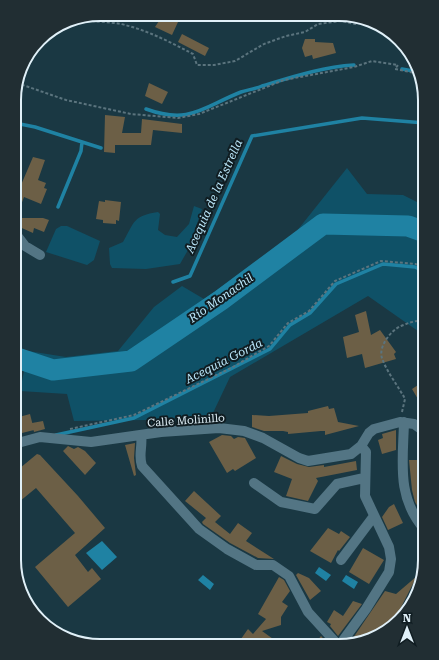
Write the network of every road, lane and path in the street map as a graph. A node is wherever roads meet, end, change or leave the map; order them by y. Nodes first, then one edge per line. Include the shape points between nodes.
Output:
1 (340, 21) edge
2 (341, 21) edge
3 (92, 22) edge
4 (357, 24) edge
5 (413, 73) edge
6 (23, 85) edge
7 (21, 242) edge
8 (40, 255) dead end
9 (418, 265) edge
10 (418, 321) edge
11 (402, 422) junction
12 (418, 427) edge
13 (65, 430) dead end
14 (141, 435) junction
15 (21, 442) edge
16 (362, 446) junction
17 (364, 478) junction
18 (254, 483) dead end
19 (374, 516) junction
20 (418, 520) edge
21 (341, 560) dead end
22 (345, 638) edge
23 (333, 639) edge

1 - 3 path via 318,24 305,32 264,44 235,61 214,65 197,65 193,54 152,34 124,25
2 - 4 path
5 - 6 path via 395,69 398,65 372,61 354,67 284,80 199,114 178,118 131,114 66,100
7 - 8 street
9 - 13 path via 381,261 335,281 309,311 288,323 269,346 233,367 134,415
10 - 11 path via 412,321 398,327 382,349 382,358 405,399
11 - 12 street
11 - 16 street, Calle Molinillo via 374,429
11 - 20 street via 403,486 410,508
14 - 15 street, Calle Molinillo via 91,442 40,437
14 - 16 street, Calle Molinillo via 219,428 244,431 308,461 350,454
14 - 23 street via 139,459 142,466 199,529 256,565 273,565 289,576 308,612
16 - 17 street via 366,452
17 - 18 street via 337,484 315,509 281,502
17 - 19 street via 365,496
19 - 21 street
19 - 22 street via 389,547 389,572

